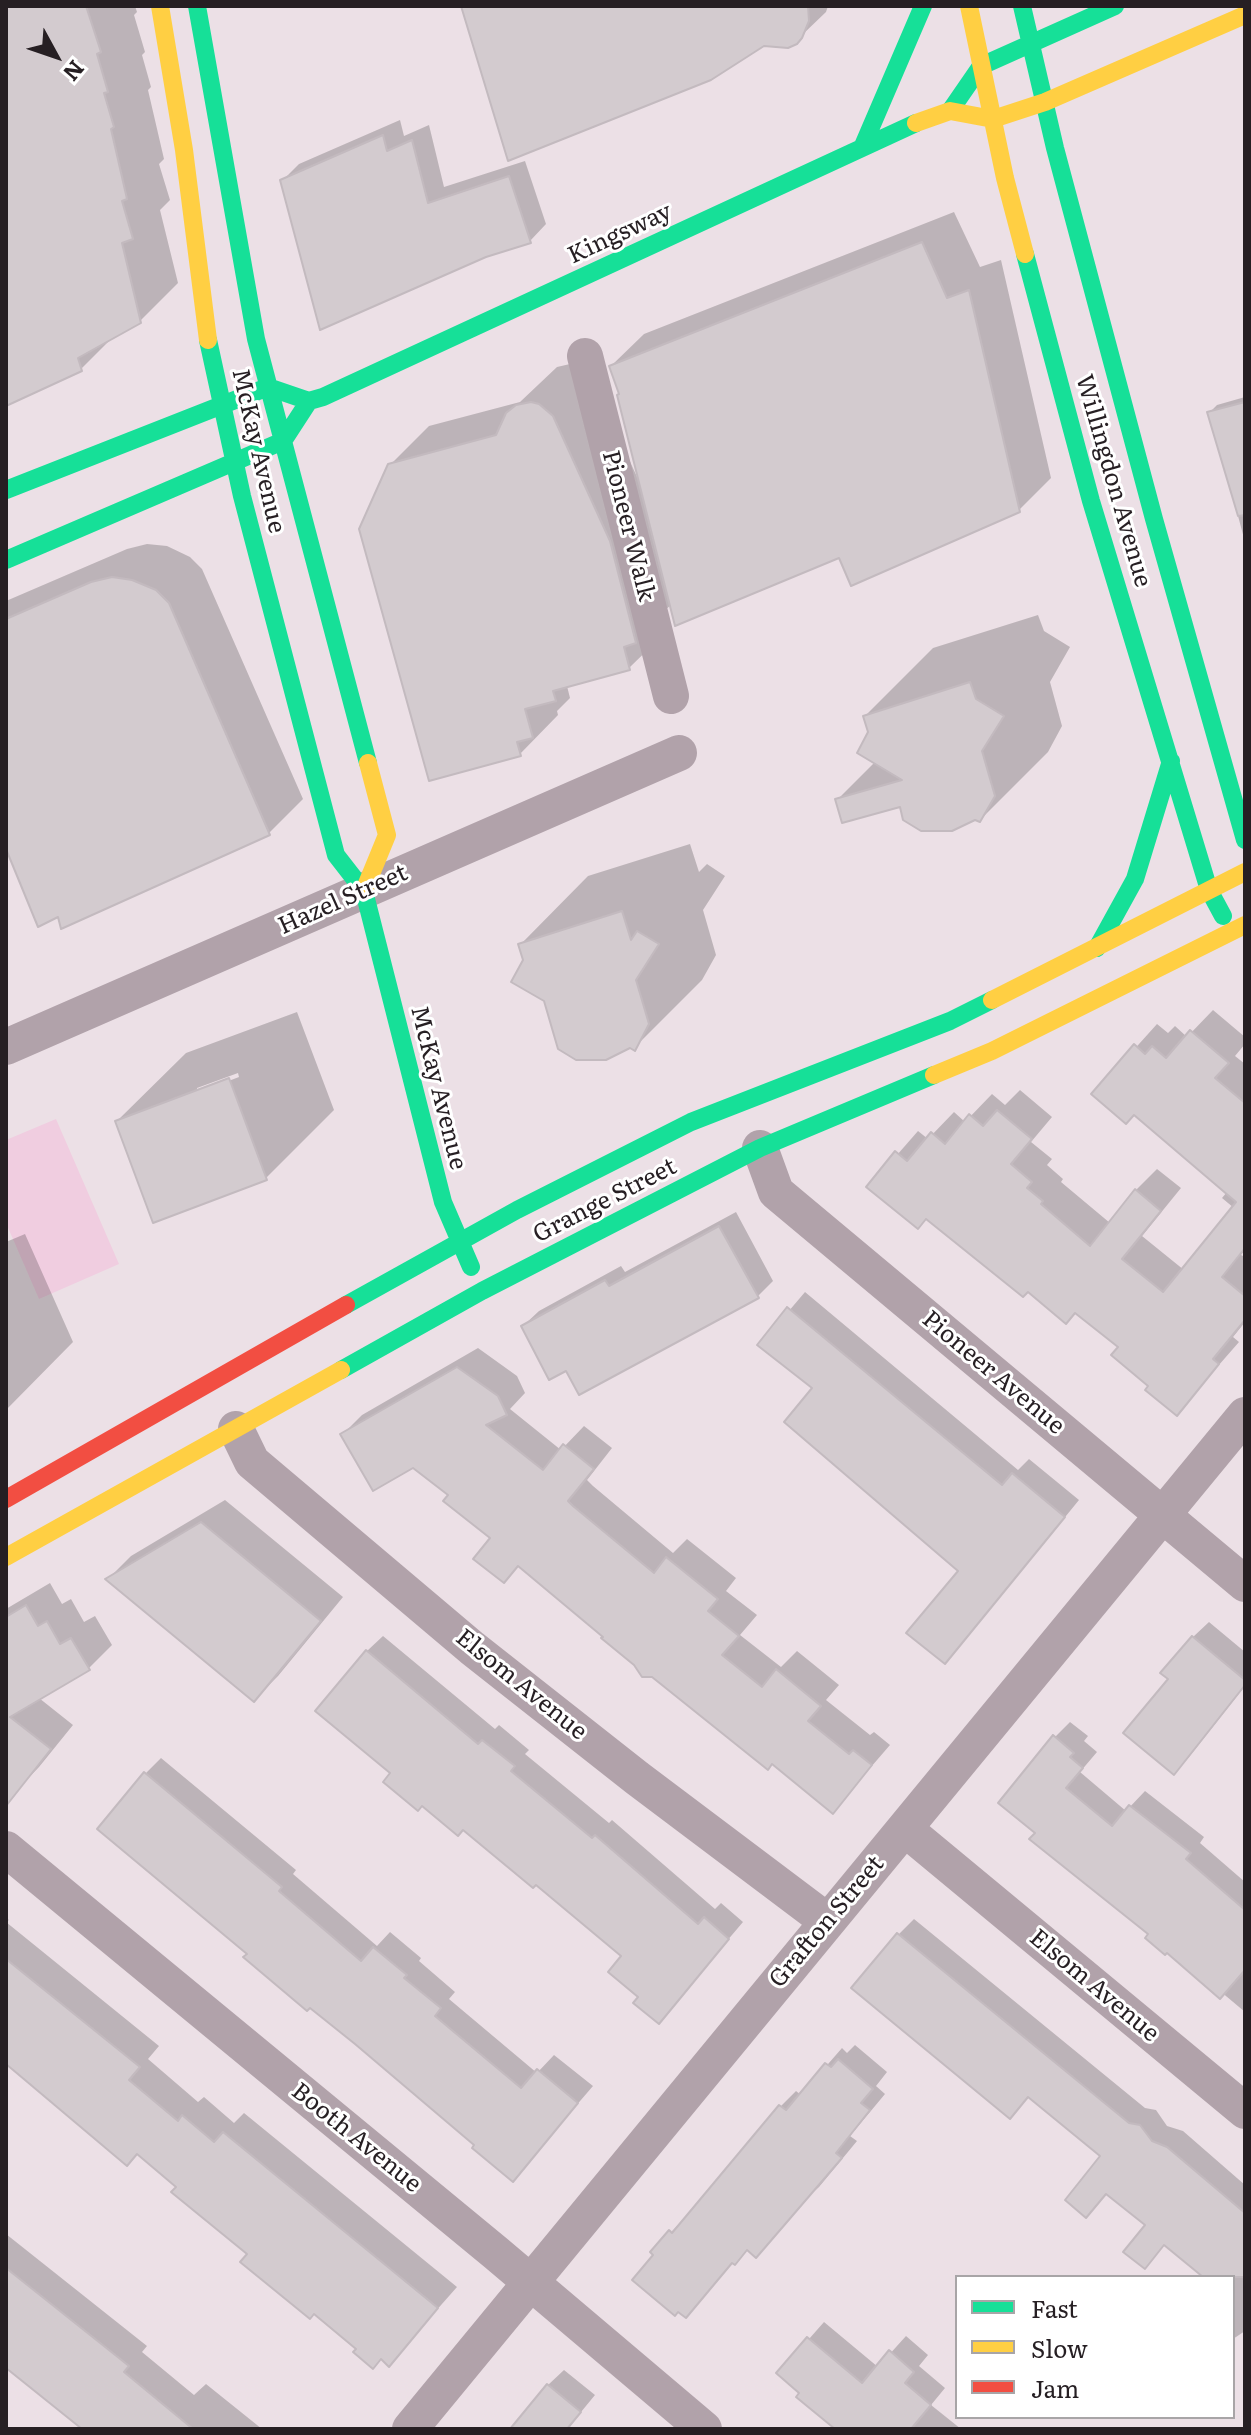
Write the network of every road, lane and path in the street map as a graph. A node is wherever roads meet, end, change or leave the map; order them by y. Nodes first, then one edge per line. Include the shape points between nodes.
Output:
1 (160, 6) edge
2 (197, 6) edge
3 (923, 6) edge
4 (969, 6) edge
5 (1022, 6) edge
6 (1115, 6) edge
7 (1245, 15) edge
8 (1030, 42) junction
9 (981, 66) junction
10 (1045, 102) junction
11 (950, 111) junction
12 (993, 119) junction
13 (862, 148) junction
14 (585, 356) dead end
15 (268, 387) junction
16 (309, 401) junction
17 (222, 407) junction
18 (283, 441) junction
19 (236, 461) junction
20 (6, 490) edge
21 (6, 560) edge
22 (671, 696) dead end
23 (679, 753) dead end
24 (1171, 761) junction
25 (1245, 840) edge
26 (1245, 872) edge
27 (1209, 890) junction
28 (364, 891) junction
29 (1238, 934) edge
30 (1097, 948) junction
31 (6, 1047) edge
32 (760, 1148) junction
33 (459, 1241) junction
34 (482, 1291) junction
35 (1245, 1415) edge
36 (236, 1429) junction
37 (6, 1499) edge
38 (1162, 1516) junction
39 (6, 1557) edge
40 (1245, 1584) edge
41 (905, 1829) junction
42 (6, 1849) edge
43 (827, 1921) junction
44 (1245, 2111) edge
45 (528, 2283) junction
46 (410, 2429) edge
47 (704, 2429) edge

1 - 17 main road, McKay Avenue
2 - 15 main road, McKay Avenue
3 - 13 main road
4 - 9 main road, Willingdon Avenue
5 - 8 main road, Willingdon Avenue
6 - 8 main road
7 - 10 main road
8 - 9 main road
8 - 10 main road, Willingdon Avenue
9 - 11 main road
9 - 12 main road, Willingdon Avenue
10 - 12 main road
10 - 25 main road, Willingdon Avenue
11 - 12 main road
11 - 13 main road, Kingsway
12 - 24 main road, Willingdon Avenue via 1091,501
13 - 16 main road, Kingsway
14 - 22 street, Pioneer Walk
15 - 16 main road
15 - 17 main road
15 - 18 main road, McKay Avenue
16 - 18 main road
17 - 19 main road, McKay Avenue
17 - 20 main road
18 - 19 main road
18 - 28 main road, McKay Avenue via 387,835
19 - 21 main road
19 - 28 main road, McKay Avenue via 336,855
23 - 28 street, Hazel Street
24 - 27 main road, Willingdon Avenue
24 - 30 main road via 1135,879
26 - 27 main road, Grange Street
27 - 29 main road, Willingdon Avenue
27 - 30 main road, Grange Street
28 - 31 street, Hazel Street
28 - 33 main road, McKay Avenue via 443,1202
29 - 32 main road, Grange Street via 1171,959 992,1051
30 - 33 main road, Grange Street via 950,1021 691,1122
32 - 34 main road, Grange Street
32 - 38 street, Pioneer Avenue via 776,1192
33 - 34 main road, McKay Avenue
33 - 37 main road, Grange Street
34 - 36 main road, Grange Street
35 - 38 street, Grafton Street
36 - 39 main road, Grange Street
36 - 43 street, Elsom Avenue via 252,1462 472,1648
38 - 40 street, Pioneer Avenue
38 - 41 street, Grafton Street
41 - 43 street, Grafton Street
41 - 44 street, Elsom Avenue
42 - 45 street, Booth Avenue
43 - 45 street, Grafton Street
45 - 46 street, Grafton Street
45 - 47 street, Booth Avenue

